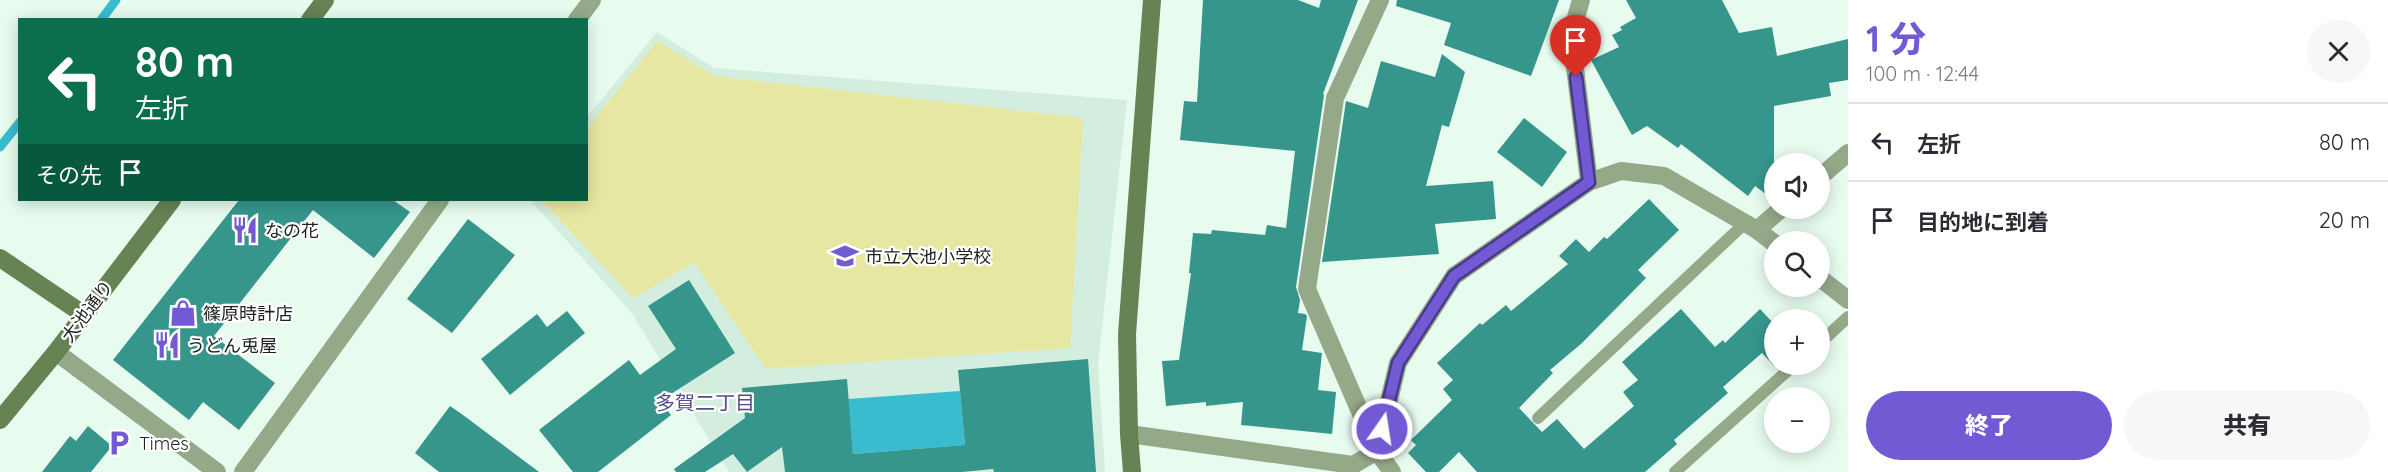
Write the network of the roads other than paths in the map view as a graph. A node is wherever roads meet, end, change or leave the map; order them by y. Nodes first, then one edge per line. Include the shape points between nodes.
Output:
1 (326, 0) edge
2 (592, 0) edge
3 (1152, 0) edge
4 (1380, 0) edge
5 (1581, 0) edge
6 (312, 18) edge
7 (578, 18) edge
8 (1848, 153) edge
9 (1830, 168) edge
10 (1589, 182) junction
11 (171, 201) edge
12 (439, 201) edge
13 (1764, 218) edge
14 (1751, 226) junction
15 (1764, 236) edge
16 (0, 258) edge
17 (1830, 286) edge
18 (1848, 300) edge
19 (83, 314) junction
20 (1848, 317) edge
21 (1830, 334) edge
22 (56, 351) junction
23 (1783, 375) edge
24 (1538, 418) dead end
25 (0, 420) edge
26 (1129, 434) junction
27 (1377, 451) junction
28 (217, 472) edge
29 (243, 472) edge
30 (1132, 472) edge
31 (1392, 472) edge
32 (1675, 472) edge

1 - 6 street
2 - 7 street
3 - 26 street via 1127,334
4 - 27 street via 1335,98 1307,289
5 - 10 street via 1571,35
8 - 9 street
10 - 14 street via 1621,171 1664,176
10 - 27 street via 1454,276 1398,363
11 - 19 street, 大池通り
12 - 29 street
13 - 14 street
14 - 15 street
14 - 24 lane
16 - 19 street
17 - 18 street
19 - 22 street, 大池通り
20 - 21 lane
22 - 25 street, 大池通り
22 - 28 street
23 - 32 lane
26 - 27 street via 1353,465
26 - 30 street
27 - 31 street

